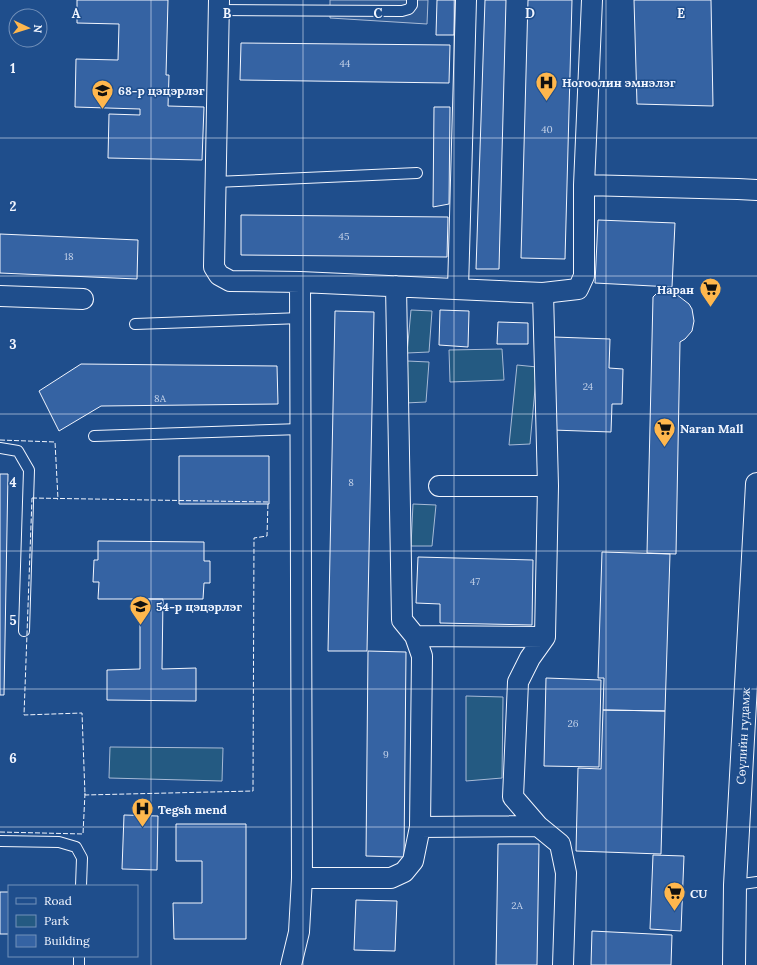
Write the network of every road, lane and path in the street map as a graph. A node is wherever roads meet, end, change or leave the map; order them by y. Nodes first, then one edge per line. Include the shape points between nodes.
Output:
1 (365, 0) edge
2 (412, 0) edge
3 (466, 0) edge
4 (592, 0) edge
5 (219, 5) edge
6 (364, 11) junction
7 (417, 173) dead end
8 (215, 182) junction
9 (584, 184) junction
10 (757, 190) edge
11 (300, 282) junction
12 (396, 286) junction
13 (458, 289) junction
14 (543, 293) junction
15 (0, 296) edge
16 (83, 299) dead end
17 (301, 318) junction
18 (135, 324) dead end
19 (301, 429) junction
20 (94, 436) dead end
21 (0, 448) edge
22 (757, 484) edge
23 (439, 486) dead end
24 (548, 486) junction
25 (24, 631) dead end
26 (415, 636) junction
27 (545, 637) junction
28 (538, 826) junction
29 (420, 827) junction
30 (0, 841) edge
31 (302, 878) junction
32 (757, 882) edge
33 (81, 885) edge
34 (735, 885) junction
35 (290, 965) edge
36 (563, 965) edge
37 (734, 965) edge

1 - 6 lane
2 - 6 lane via 409,9 402,11
3 - 13 street
4 - 9 street
5 - 6 lane
5 - 8 street
7 - 8 lane
8 - 11 street via 214,267 219,275 230,282
9 - 10 street
9 - 14 street via 584,276 578,289
11 - 12 street
11 - 17 street
12 - 13 street
12 - 26 street via 402,620
13 - 14 street
14 - 24 street
15 - 16 street
17 - 18 lane
17 - 19 street
19 - 20 lane
19 - 31 street
21 - 25 lane via 18,451 29,470
22 - 34 main road, Сөүлийн гудамж
23 - 24 street
24 - 27 street
26 - 27 street
26 - 29 street via 422,656
27 - 28 street via 530,658 518,682 513,797
28 - 29 street
28 - 36 street via 560,844 566,873
29 - 31 street via 413,861 404,872 391,878
30 - 33 lane via 59,842 76,847 82,858
31 - 35 street via 299,932
32 - 34 lane
34 - 37 main road, Сөүлийн гудамж

